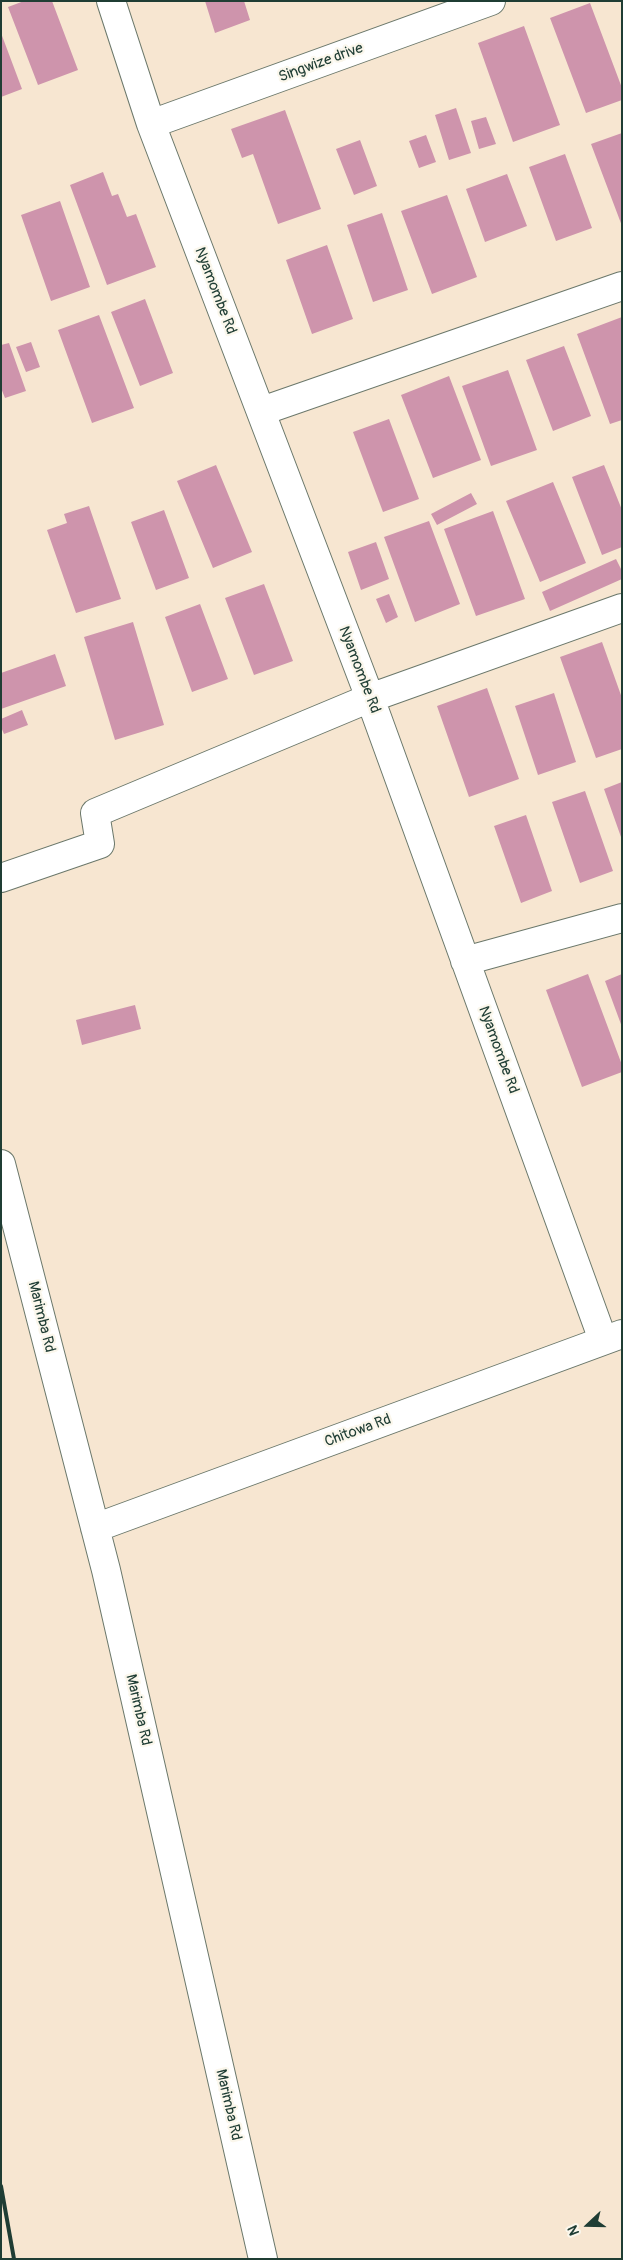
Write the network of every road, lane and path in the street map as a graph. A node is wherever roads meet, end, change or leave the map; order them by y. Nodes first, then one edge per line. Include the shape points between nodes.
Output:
1 (111, 1) edge
2 (491, 1) edge
3 (151, 124) junction
4 (622, 286) edge
5 (262, 411) junction
6 (622, 608) edge
7 (370, 698) junction
8 (1, 878) edge
9 (622, 918) edge
10 (465, 960) junction
11 (1, 1164) edge
12 (612, 1337) edge
13 (95, 1528) junction
14 (263, 2259) edge

1 - 3 street, Nyamombe Rd
2 - 3 street, Singwize drive
3 - 5 street, Nyamombe Rd
4 - 5 street
5 - 7 street, Nyamombe Rd
6 - 7 street
7 - 8 street via 95,813 100,844
7 - 10 street, Nyamombe Rd
9 - 10 street
10 - 12 street, Nyamombe Rd
11 - 13 street, Marimba Rd
12 - 13 street, Chitowa Rd
13 - 14 street, Marimba Rd

